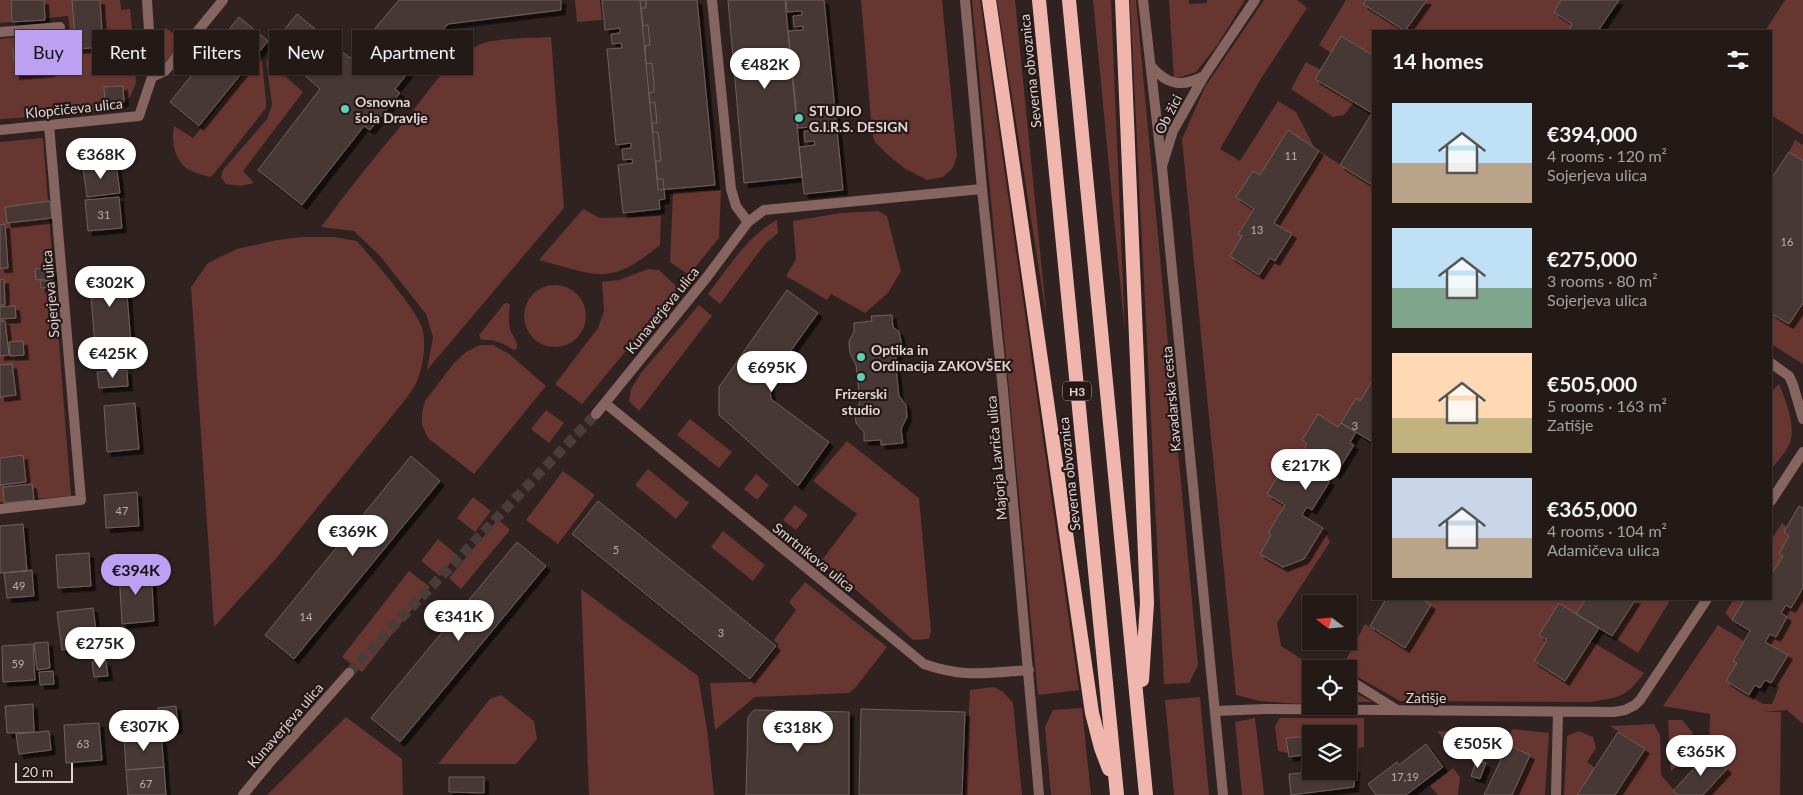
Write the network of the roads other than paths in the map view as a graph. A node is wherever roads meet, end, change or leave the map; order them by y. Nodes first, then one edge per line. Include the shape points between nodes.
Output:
1 (147, 0) edge
2 (223, 0) edge
3 (712, 0) edge
4 (965, 0) edge
5 (989, 0) edge
6 (1039, 0) edge
7 (1069, 0) edge
8 (1122, 0) edge
9 (1143, 0) edge
10 (1255, 0) edge
11 (60, 27) dead end
12 (0, 32) edge
13 (1151, 66) junction
14 (1204, 76) junction
15 (152, 77) junction
16 (49, 125) junction
17 (0, 130) edge
18 (1162, 167) junction
19 (982, 190) junction
20 (748, 222) junction
21 (1772, 364) edge
22 (605, 403) junction
23 (596, 414) tunnel mouth
24 (1803, 419) edge
25 (1803, 452) edge
26 (1772, 498) edge
27 (0, 509) edge
28 (1706, 600) edge
29 (1029, 670) junction
30 (349, 673) tunnel mouth
31 (1357, 685) edge
32 (1215, 711) junction
33 (1398, 711) junction
34 (1558, 712) junction
35 (1139, 724) junction
36 (1116, 789) edge
37 (243, 795) edge
38 (1039, 795) edge
39 (1146, 795) edge
40 (1223, 795) edge
41 (1556, 795) edge

1 - 15 street, Klopčičeva ulica
2 - 15 street via 165,71
3 - 20 street via 731,189 736,206
4 - 19 street, Majorja Lavriča ulica
5 - 36 highway via 1092,713 1100,748
6 - 36 highway, Severna obvoznica / H3
7 - 35 highway, H3
8 - 35 highway via 1147,603
9 - 13 street, Kavadarska cesta
10 - 14 street, Ob žici
11 - 12 street
13 - 14 street, Ob žici via 1159,76 1178,83
13 - 18 street, Kavadarska cesta
14 - 18 street, Ob žici via 1173,131
15 - 16 street, Klopčičeva ulica via 139,116
16 - 17 street, Klopčičeva ulica
16 - 27 street, Sojerjeva ulica via 81,500
18 - 32 street, Kavadarska cesta
19 - 20 street, Kunaverjeva ulica via 764,210
19 - 29 street, Majorja Lavriča ulica
20 - 22 street, Kunaverjeva ulica
21 - 24 street via 1789,376
22 - 23 street, Kunaverjeva ulica
22 - 29 street, Smrtnikova ulica via 924,664 962,674
25 - 26 street
28 - 34 street, Zatišje via 1635,705 1614,712
29 - 38 street, Majorja Lavriča ulica
30 - 37 street, Kunaverjeva ulica
31 - 33 street
32 - 33 street, Zatišje
32 - 40 street, Kavadarska cesta
33 - 34 street, Zatišje
34 - 41 street
35 - 39 highway, H3

